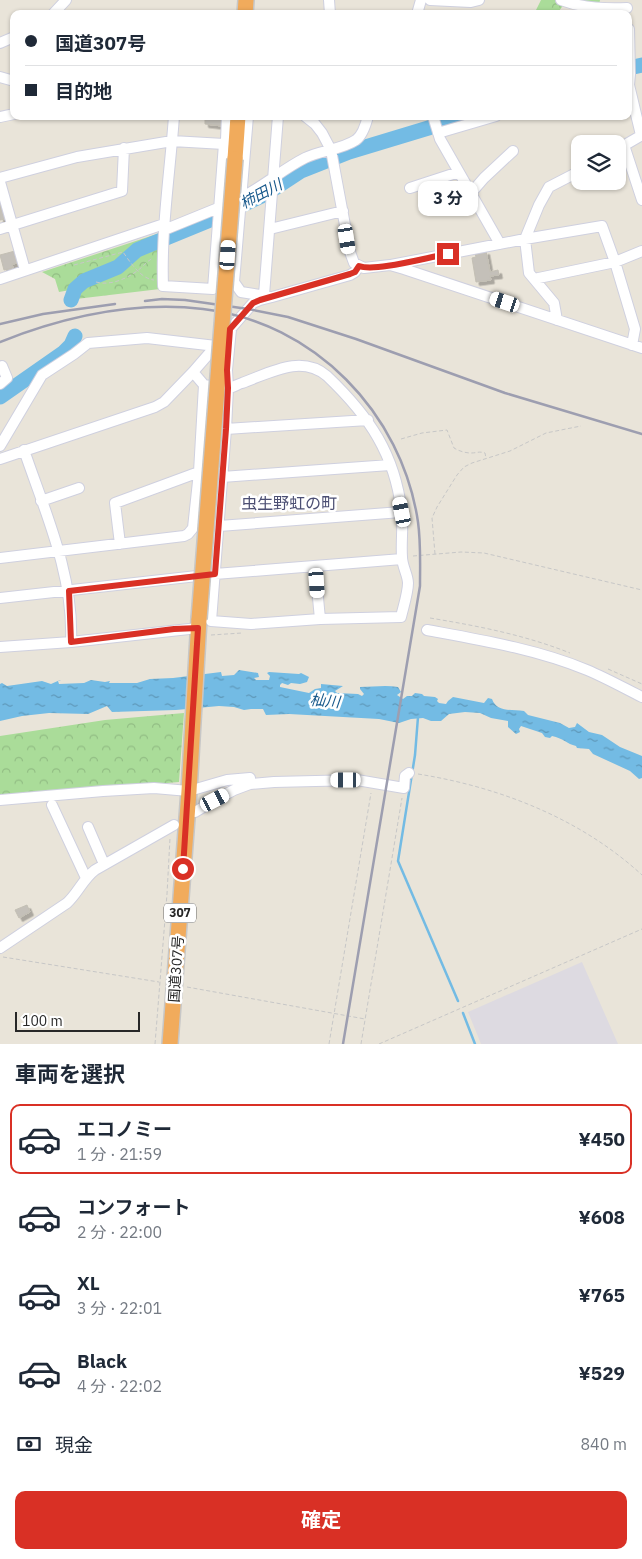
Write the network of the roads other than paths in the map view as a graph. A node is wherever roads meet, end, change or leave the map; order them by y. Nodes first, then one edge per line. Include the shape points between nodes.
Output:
1 (66, 0) edge
2 (430, 0) edge
3 (479, 0) edge
4 (561, 0) edge
5 (627, 7) edge
6 (57, 10) edge
7 (632, 98) edge
8 (174, 120) edge
9 (227, 120) edge
10 (238, 120) edge
11 (248, 120) edge
12 (278, 120) edge
13 (310, 120) edge
14 (367, 120) edge
15 (434, 120) edge
16 (482, 120) edge
17 (438, 133) junction
18 (641, 135) edge
19 (172, 141) junction
20 (224, 144) junction
21 (626, 144) edge
22 (124, 148) junction
23 (513, 151) dead end
24 (332, 154) junction
25 (626, 160) edge
26 (459, 172) junction
27 (571, 176) edge
28 (0, 180) edge
29 (273, 181) junction
30 (410, 188) dead end
31 (471, 193) junction
32 (241, 199) junction
33 (642, 200) edge
34 (219, 208) junction
35 (343, 211) junction
36 (12, 225) junction
37 (164, 228) junction
38 (0, 229) edge
39 (270, 229) junction
40 (525, 239) junction
41 (500, 244) junction
42 (642, 251) edge
43 (615, 262) junction
44 (390, 265) junction
45 (359, 266) junction
46 (25, 270) junction
47 (0, 279) edge
48 (534, 279) junction
49 (268, 296) junction
50 (557, 320) junction
51 (230, 329) junction
52 (216, 346) junction
53 (637, 347) edge
54 (0, 367) edge
55 (193, 372) junction
56 (0, 384) edge
57 (204, 385) junction
58 (228, 388) junction
59 (368, 420) junction
60 (226, 429) junction
61 (0, 446) edge
62 (24, 450) junction
63 (0, 459) edge
64 (390, 465) junction
65 (199, 472) junction
66 (222, 477) junction
67 (79, 488) dead end
68 (42, 501) junction
69 (402, 512) junction
70 (219, 526) junction
71 (120, 544) junction
72 (58, 550) junction
73 (406, 557) junction
74 (0, 558) edge
75 (315, 566) junction
76 (215, 574) junction
77 (69, 591) junction
78 (0, 598) edge
79 (320, 619) junction
80 (199, 629) junction
81 (427, 630) dead end
82 (71, 642) junction
83 (0, 647) edge
84 (642, 698) edge
85 (413, 774) road end
86 (250, 784) junction
87 (189, 786) junction
88 (0, 800) edge
89 (52, 805) dead end
90 (195, 812) dead end
91 (172, 826) road end
92 (88, 827) dead end
93 (104, 864) junction
94 (86, 878) junction
95 (0, 948) edge
96 (170, 1044) edge

1 - 6 street
2 - 3 street
4 - 5 street via 604,9
7 - 18 street
8 - 19 street
9 - 20 street
10 - 80 highway, 国道307号 / 307, bridge
11 - 32 street
12 - 29 street
13 - 24 street via 322,133
14 - 24 street via 358,138
15 - 17 street
16 - 17 street
17 - 26 street
18 - 21 street
19 - 20 street
19 - 22 street
19 - 37 street
20 - 34 street
22 - 28 street via 78,157
22 - 36 street via 122,191
23 - 31 street
24 - 29 street via 307,157
24 - 35 street
25 - 33 street
26 - 30 street
26 - 31 street
27 - 40 street via 549,187
28 - 36 street
29 - 32 street
29 - 39 street
31 - 41 street
32 - 34 street
32 - 49 street via 234,282 241,292
34 - 37 street
34 - 37 street via 213,289 163,286
35 - 39 street
35 - 45 street via 352,260
36 - 38 street
36 - 46 street
37 - 46 street
39 - 49 street
40 - 41 street
40 - 43 street via 602,226
40 - 48 street via 529,273
41 - 44 street
42 - 43 street
43 - 48 street
43 - 53 street
44 - 45 street
44 - 50 street
45 - 49 street via 350,274
46 - 47 street
48 - 50 street via 554,303
49 - 51 street via 253,303
50 - 53 street
51 - 52 street
51 - 58 street
52 - 55 street
52 - 61 street via 147,338 88,343 42,375
54 - 56 street via 7,378
55 - 57 street
55 - 62 street via 155,407
57 - 58 street
57 - 65 street
58 - 59 street via 294,365 309,366 327,376
58 - 60 street
59 - 60 street
59 - 64 street
60 - 66 street
62 - 63 street
62 - 68 street
64 - 66 street
64 - 69 street
65 - 71 street via 115,503
65 - 71 street via 193,528 188,534
66 - 70 street
67 - 68 street
68 - 72 street
69 - 70 street
69 - 73 street
70 - 76 street
71 - 72 street
72 - 74 street
72 - 77 street
73 - 75 street
73 - 79 street via 408,583 401,617
75 - 76 street
75 - 79 street
76 - 77 street
76 - 79 street via 212,621 250,624
77 - 78 street
77 - 82 street
80 - 82 street via 174,629
80 - 87 highway, 国道307号 / 307
81 - 84 street via 542,654 587,670
82 - 83 street
85 - 86 street via 405,776 404,788 356,780
86 - 87 street via 250,778
86 - 90 street
87 - 88 street
87 - 96 highway, 国道307号 / 307
89 - 94 street
91 - 93 street
92 - 93 street
93 - 94 street
94 - 95 street via 67,903

